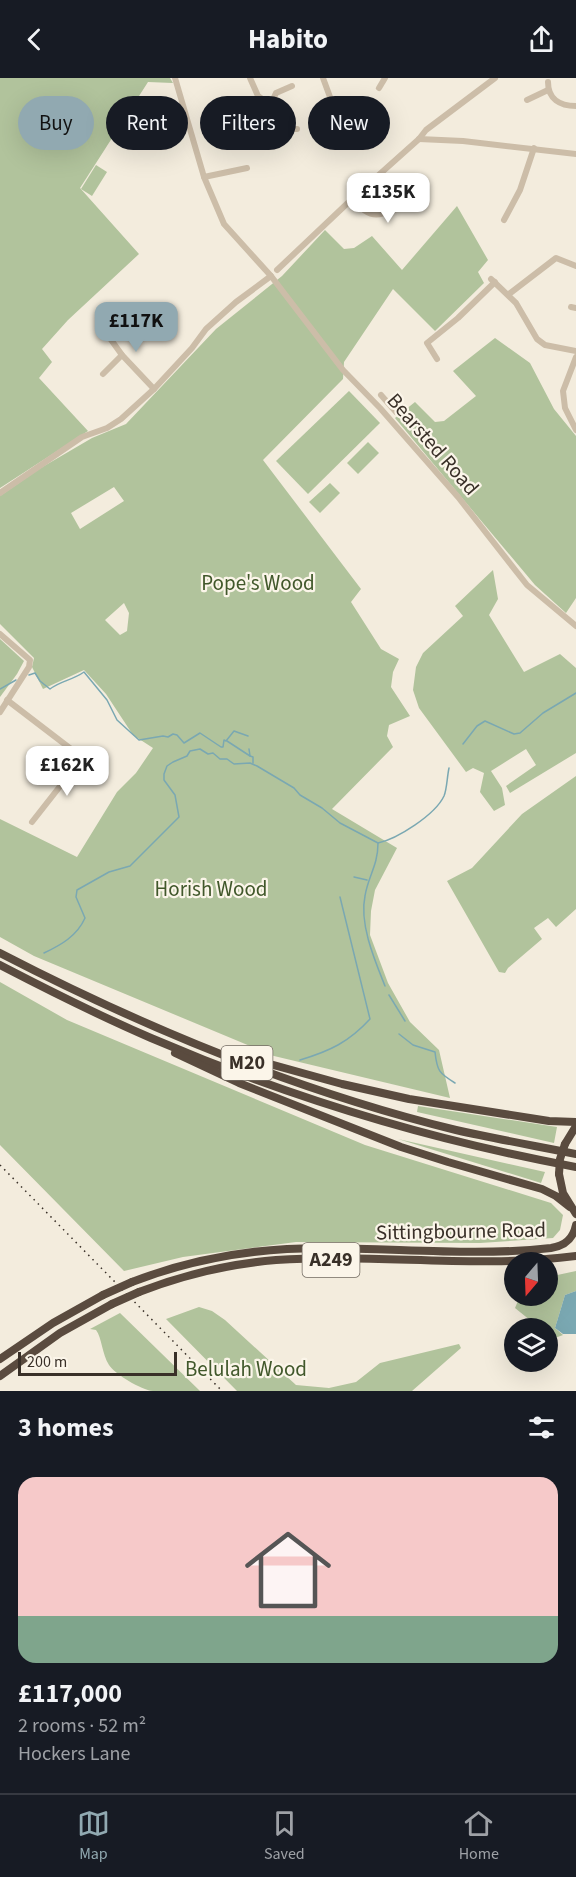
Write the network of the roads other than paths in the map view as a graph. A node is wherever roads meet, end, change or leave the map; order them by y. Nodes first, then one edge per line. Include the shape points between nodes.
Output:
1 (175, 78) edge
2 (250, 78) edge
3 (323, 78) edge
4 (385, 78) edge
5 (495, 78) edge
6 (548, 82) dead end
7 (292, 86) dead end
8 (379, 88) dead end
9 (548, 90) junction
10 (258, 96) edge
11 (275, 96) edge
12 (331, 96) edge
13 (530, 96) dead end
14 (576, 106) edge
15 (419, 139) junction
16 (534, 148) junction
17 (576, 153) edge
18 (247, 168) dead end
19 (204, 177) junction
20 (422, 181) dead end
21 (352, 198) junction
22 (504, 220) dead end
23 (576, 266) edge
24 (281, 268) dead end
25 (271, 276) junction
26 (509, 294) junction
27 (104, 330) dead end
28 (576, 351) edge
29 (122, 355) junction
30 (576, 357) edge
31 (437, 359) dead end
32 (110, 367) junction
33 (103, 374) dead end
34 (116, 374) dead end
35 (154, 389) junction
36 (381, 395) dead end
37 (386, 401) junction
38 (380, 408) junction
39 (396, 412) dead end
40 (576, 430) edge
41 (0, 493) edge
42 (576, 626) edge
43 (0, 634) edge
44 (7, 700) junction
45 (0, 711) edge
46 (83, 757) junction
47 (105, 775) dead end
48 (32, 822) dead end
49 (0, 953) edge
50 (0, 965) edge
51 (152, 1039) junction
52 (206, 1048) junction
53 (576, 1124) edge
54 (576, 1154) edge
55 (576, 1167) edge
56 (574, 1213) edge
57 (576, 1224) edge
58 (576, 1256) edge
59 (0, 1358) edge
60 (0, 1376) edge

1 - 19 street, Bearsted Road
2 - 10 street
3 - 12 street
4 - 8 street
5 - 15 street via 426,129
6 - 9 street
7 - 11 street
9 - 13 street
9 - 14 street via 560,104
15 - 16 street
15 - 21 street
16 - 17 street
16 - 22 street
18 - 19 street
19 - 25 street, Bearsted Road via 224,224
20 - 21 street via 404,200 381,214 366,213
21 - 24 street
23 - 26 street via 556,258
25 - 35 street via 206,329
25 - 38 street, Bearsted Road via 343,369
26 - 28 street via 537,339 545,345
26 - 31 street via 493,280 458,318 424,342
27 - 29 street
29 - 32 street
29 - 35 street
30 - 40 street via 563,391 565,408
32 - 33 street
32 - 34 street
35 - 41 street via 121,419 82,437
36 - 37 street
37 - 38 street
37 - 39 street
38 - 42 street, Bearsted Road via 458,497 527,585
43 - 44 street via 30,660
44 - 45 street
44 - 46 street
46 - 47 street
46 - 48 street
49 - 52 highway, M20 via 93,1000
50 - 51 highway, M20
51 - 55 highway, M20 via 270,1085 385,1122 490,1150
51 - 56 highway, M20 via 238,1083 425,1155 542,1189
52 - 53 highway, M20 via 409,1099
52 - 54 highway, M20 via 398,1114
53 - 56 highway, bridge via 565,1144 559,1174 563,1194
57 - 59 highway, Sittingbourne Road / A249, bridge via 568,1240 550,1248 470,1252 270,1251 188,1264 103,1295
58 - 60 highway, Sittingbourne Road / A249, bridge via 489,1262 274,1260 208,1271 112,1304 60,1333

